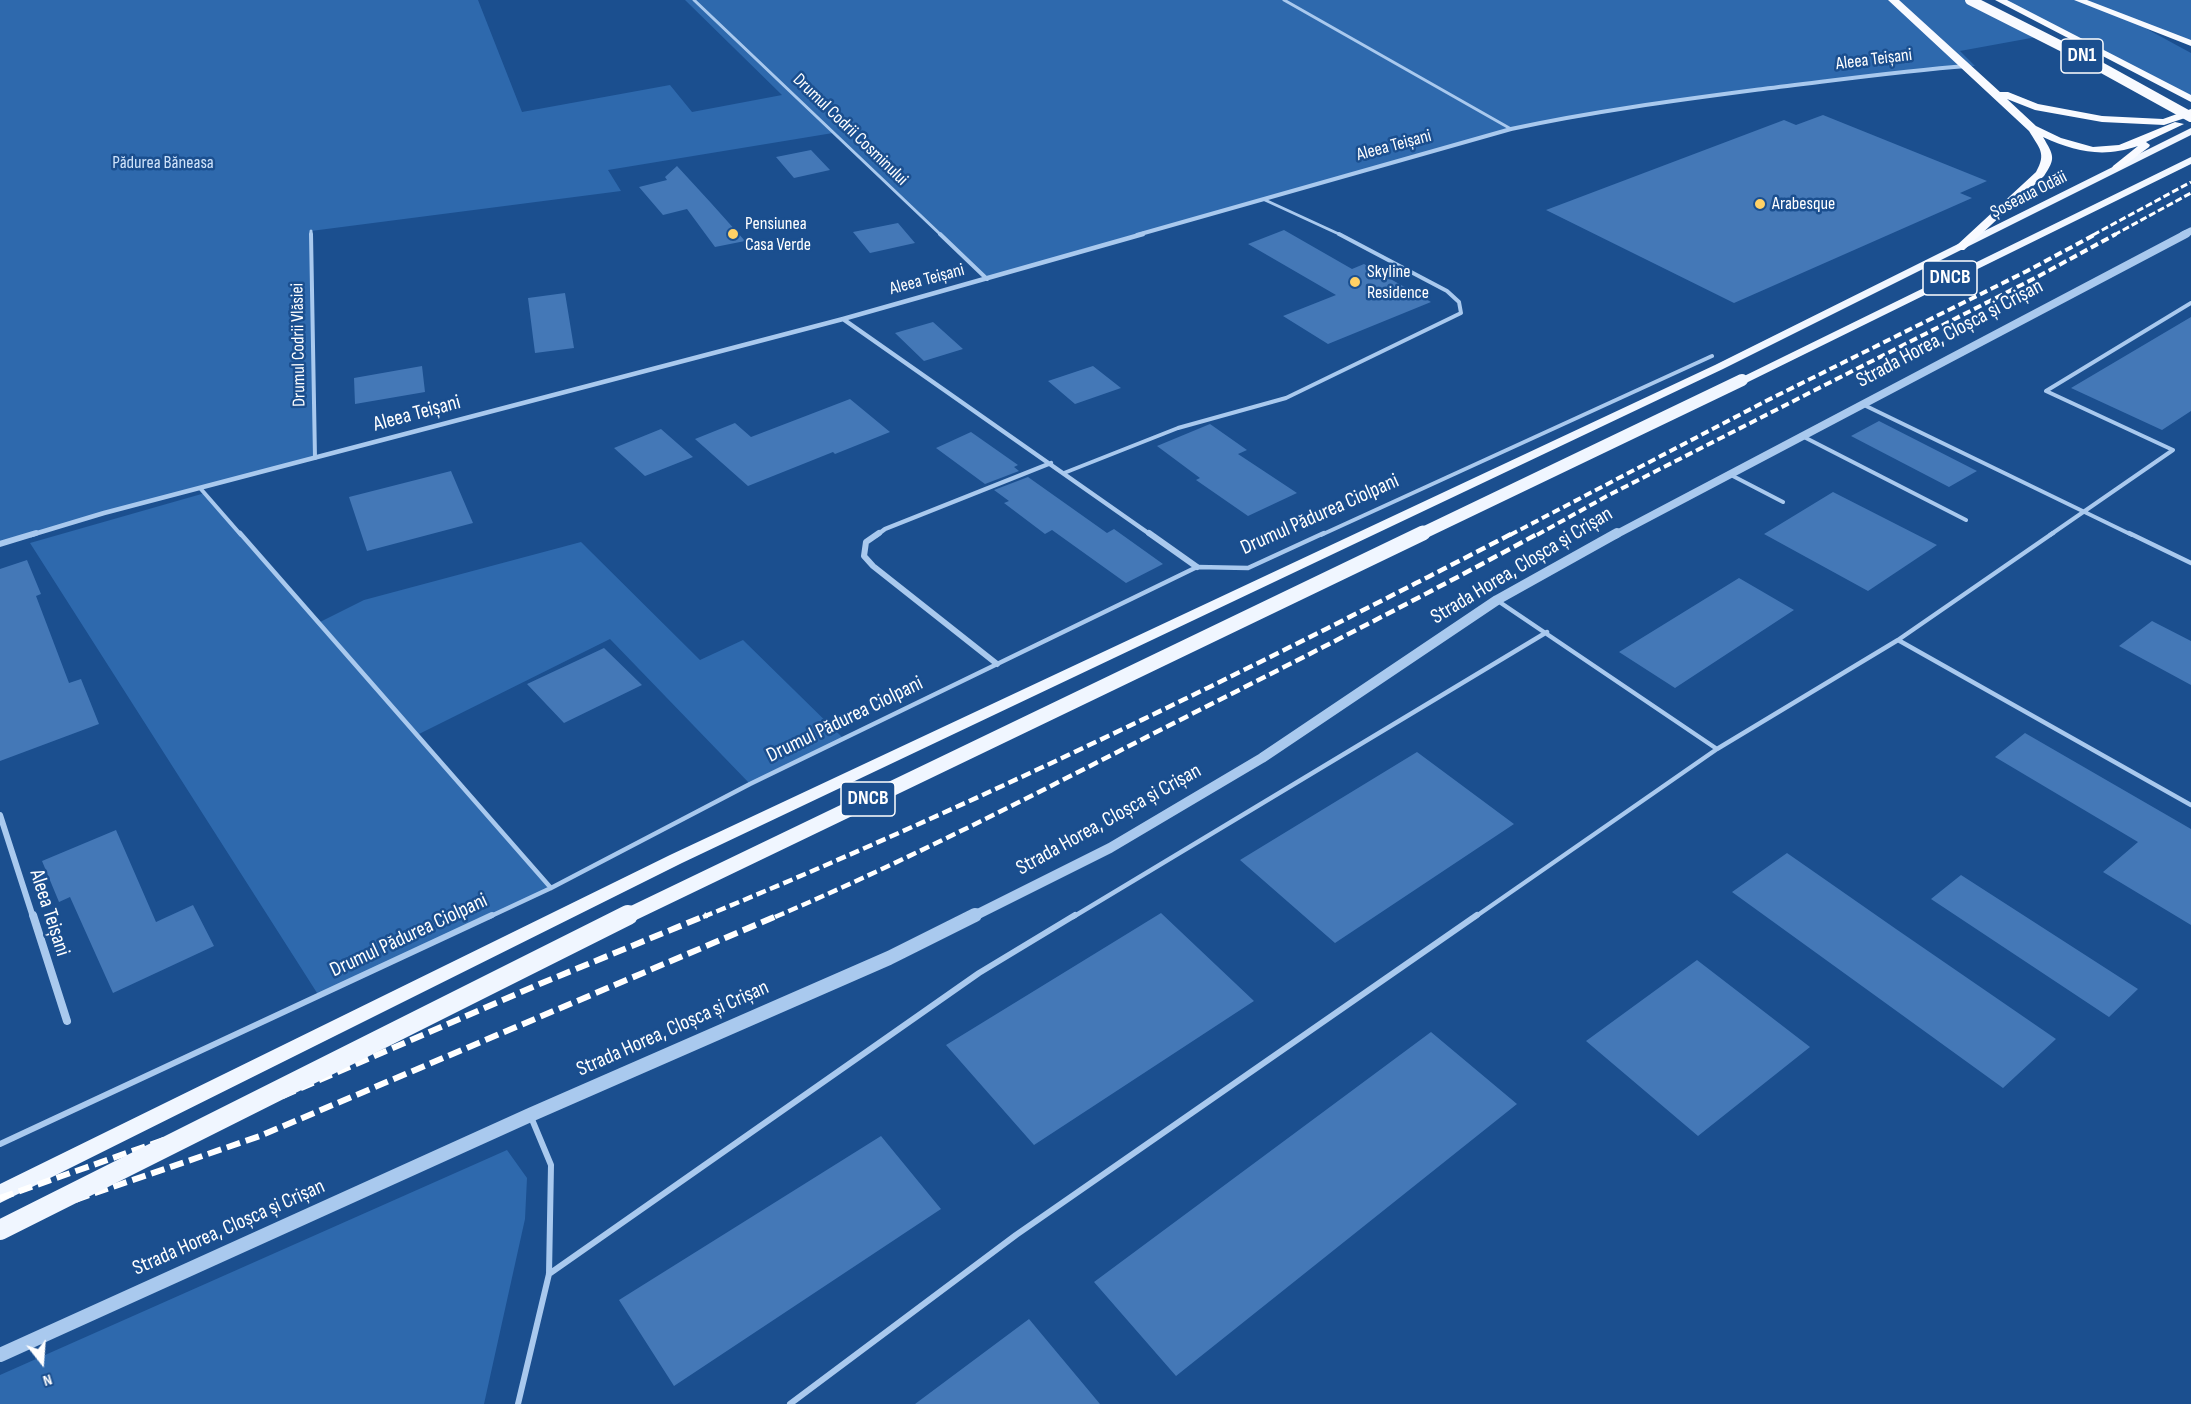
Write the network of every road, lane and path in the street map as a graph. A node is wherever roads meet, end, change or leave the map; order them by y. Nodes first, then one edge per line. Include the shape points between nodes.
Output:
1 (694, 0) edge
2 (1284, 0) edge
3 (1893, 0) edge
4 (1971, 0) edge
5 (2000, 0) edge
6 (2079, 0) edge
7 (2140, 25) junction
8 (2191, 44) edge
9 (2191, 53) edge
10 (1967, 66) junction
11 (1990, 86) junction
12 (2191, 99) edge
13 (2191, 112) edge
14 (2065, 114) junction
15 (2191, 118) edge
16 (2163, 127) junction
17 (1511, 129) junction
18 (2038, 131) junction
19 (2191, 131) edge
20 (2191, 160) edge
21 (2116, 168) junction
22 (1264, 200) junction
23 (311, 231) dead end
24 (2191, 231) edge
25 (1960, 248) junction
26 (987, 279) junction
27 (2191, 303) edge
28 (843, 319) junction
29 (1715, 361) junction
30 (1862, 404) junction
31 (1802, 436) junction
32 (315, 458) junction
33 (1051, 463) junction
34 (1064, 473) junction
35 (1729, 474) junction
36 (200, 488) junction
37 (1783, 502) dead end
38 (2087, 512) junction
39 (1966, 520) dead end
40 (0, 544) edge
41 (2191, 563) edge
42 (1197, 567) junction
43 (1497, 600) junction
44 (1547, 632) junction
45 (1898, 640) junction
46 (998, 664) junction
47 (1717, 749) junction
48 (2191, 805) edge
49 (0, 815) edge
50 (551, 888) junction
51 (68, 1021) dead end
52 (530, 1115) junction
53 (0, 1144) edge
54 (0, 1194) edge
55 (0, 1230) edge
56 (549, 1274) junction
57 (0, 1355) edge
58 (518, 1404) edge
59 (790, 1404) edge

1 - 26 lane, Drumul Codrii Cosminului
2 - 17 lane
3 - 10 highway
4 - 15 highway, DN1, bridge
5 - 12 highway, DN1
6 - 7 highway
7 - 8 highway
7 - 9 highway
10 - 11 highway
10 - 17 street, Aleea Teișani via 1689,99
11 - 14 highway via 2020,102
11 - 18 highway
13 - 16 highway
14 - 16 highway
14 - 18 highway via 2115,134 2117,140 2095,146
15 - 16 highway
16 - 18 highway via 2123,149 2102,152 2070,146
16 - 21 highway
17 - 22 street, Aleea Teișani
18 - 25 highway via 2047,152 2045,167
19 - 21 main road, Șoseaua Odăii / DNCB
20 - 55 main road, DNCB, bridge via 693,883
21 - 25 main road, Șoseaua Odăii / DNCB
22 - 26 street, Aleea Teișani
22 - 34 lane via 1320,224 1447,291 1459,302 1461,313 1286,398 1178,428
23 - 32 lane, Drumul Codrii Vlăsiei
24 - 30 street, Strada Horea, Cloșca și Crișan
25 - 29 main road, Șoseaua Odăii / DNCB
26 - 28 street, Aleea Teișani
27 - 38 lane via 2046,391 2173,450
28 - 32 street, Aleea Teișani
28 - 33 street
29 - 42 lane, Drumul Pădurea Ciolpani via 1248,568
29 - 54 main road, DNCB via 676,859
30 - 31 street, Strada Horea, Cloșca și Crișan
30 - 38 lane
31 - 35 street, Strada Horea, Cloșca și Crișan
31 - 39 lane
32 - 36 street, Aleea Teișani
33 - 34 street
33 - 46 street via 885,529 866,542 864,556 873,566
34 - 42 street
35 - 37 lane
35 - 43 street, Strada Horea, Cloșca și Crișan
36 - 40 street, Aleea Teișani
36 - 50 lane
38 - 41 lane
38 - 45 lane
42 - 46 lane, Drumul Pădurea Ciolpani
43 - 44 lane
43 - 52 street, Strada Horea, Cloșca și Crișan via 1262,758 1110,848 889,958
44 - 47 lane
44 - 56 lane via 979,973
45 - 47 lane
45 - 48 lane
46 - 50 lane, Drumul Pădurea Ciolpani via 750,784
47 - 59 lane via 1016,1235
49 - 51 street, Aleea Teișani
50 - 53 lane, Drumul Pădurea Ciolpani
52 - 56 lane via 551,1165
52 - 57 street, Strada Horea, Cloșca și Crișan
56 - 58 lane

